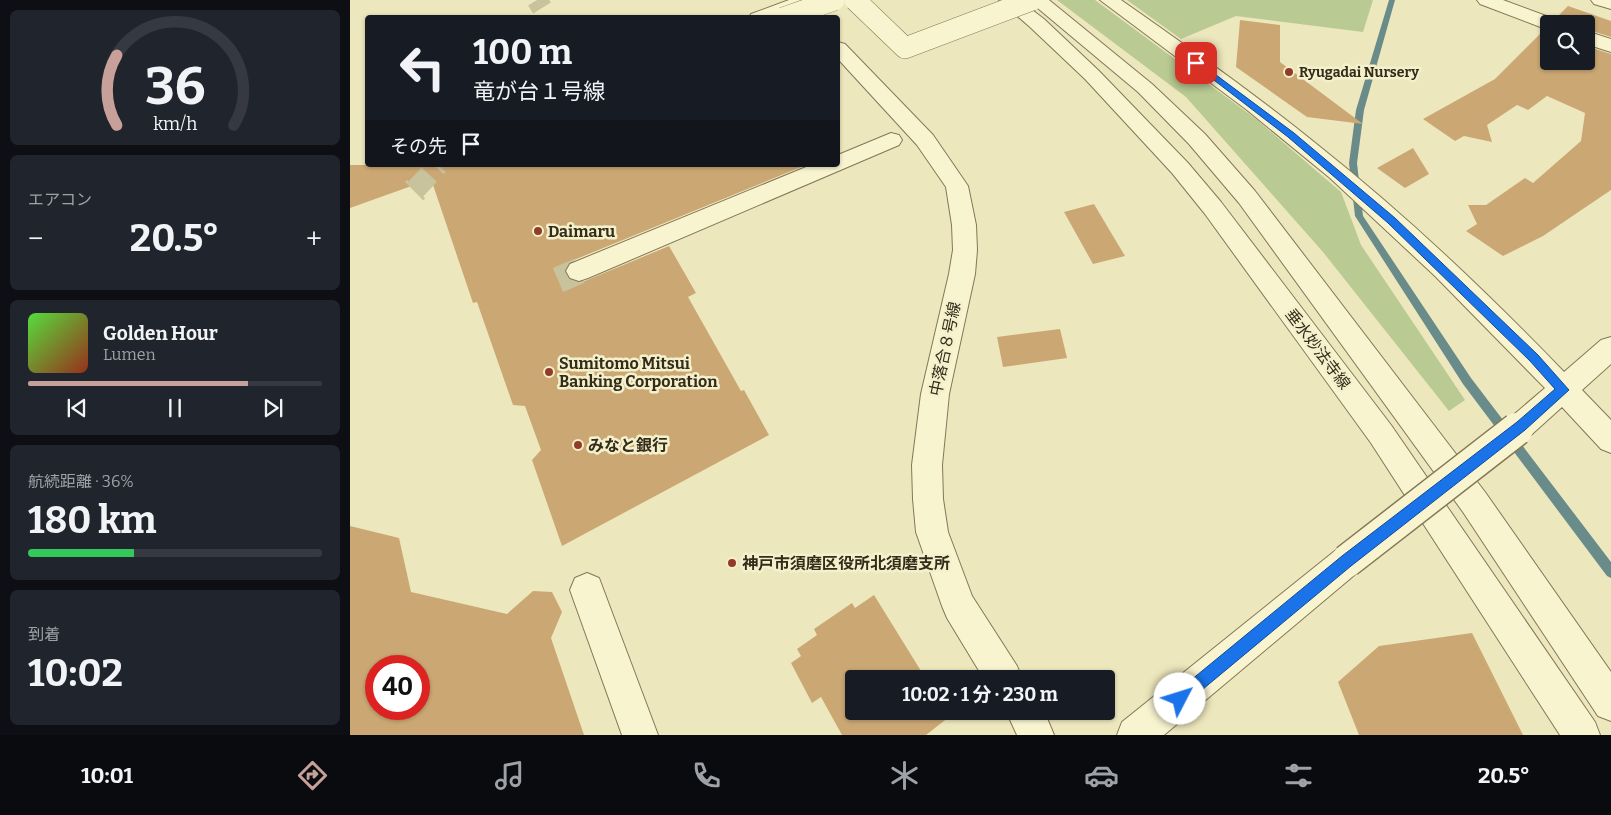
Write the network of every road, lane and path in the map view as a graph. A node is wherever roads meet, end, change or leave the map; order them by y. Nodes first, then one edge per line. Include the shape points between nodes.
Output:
1 (834, 0) edge
2 (855, 0) edge
3 (1008, 0) edge
4 (1032, 0) edge
5 (1037, 0) edge
6 (1109, 0) edge
7 (1486, 0) edge
8 (1600, 0) edge
9 (1611, 4) edge
10 (798, 7) edge
11 (769, 15) edge
12 (792, 15) edge
13 (1540, 20) edge
14 (1595, 40) edge
15 (1611, 46) edge
16 (840, 50) edge
17 (891, 140) dead end
18 (840, 162) edge
19 (827, 167) edge
20 (579, 271) tunnel mouth
21 (1611, 348) edge
22 (1563, 390) junction
23 (1611, 440) edge
24 (587, 590) dead end
25 (998, 670) edge
26 (1611, 703) edge
27 (1028, 720) edge
28 (640, 735) edge
29 (1036, 735) edge
30 (1135, 735) edge
31 (1582, 735) edge

1 - 12 street, bridge
2 - 4 street, bridge via 905,48
3 - 31 street, 垂水妙法寺線 via 1092,75 1180,168 1213,208 1381,434
5 - 26 street, 垂水妙法寺線 via 1145,88 1197,139 1247,197 1474,502
6 - 22 street via 1225,84 1338,174 1421,248
7 - 13 street
8 - 9 street
10 - 11 street
14 - 15 street
16 - 25 street, 中落合８号線 via 925,140 958,186 965,250 935,394 927,464 928,499 932,532 959,606
17 - 18 street
19 - 20 street
21 - 22 street
22 - 23 street
22 - 30 street, bridge
24 - 28 street
27 - 29 street

